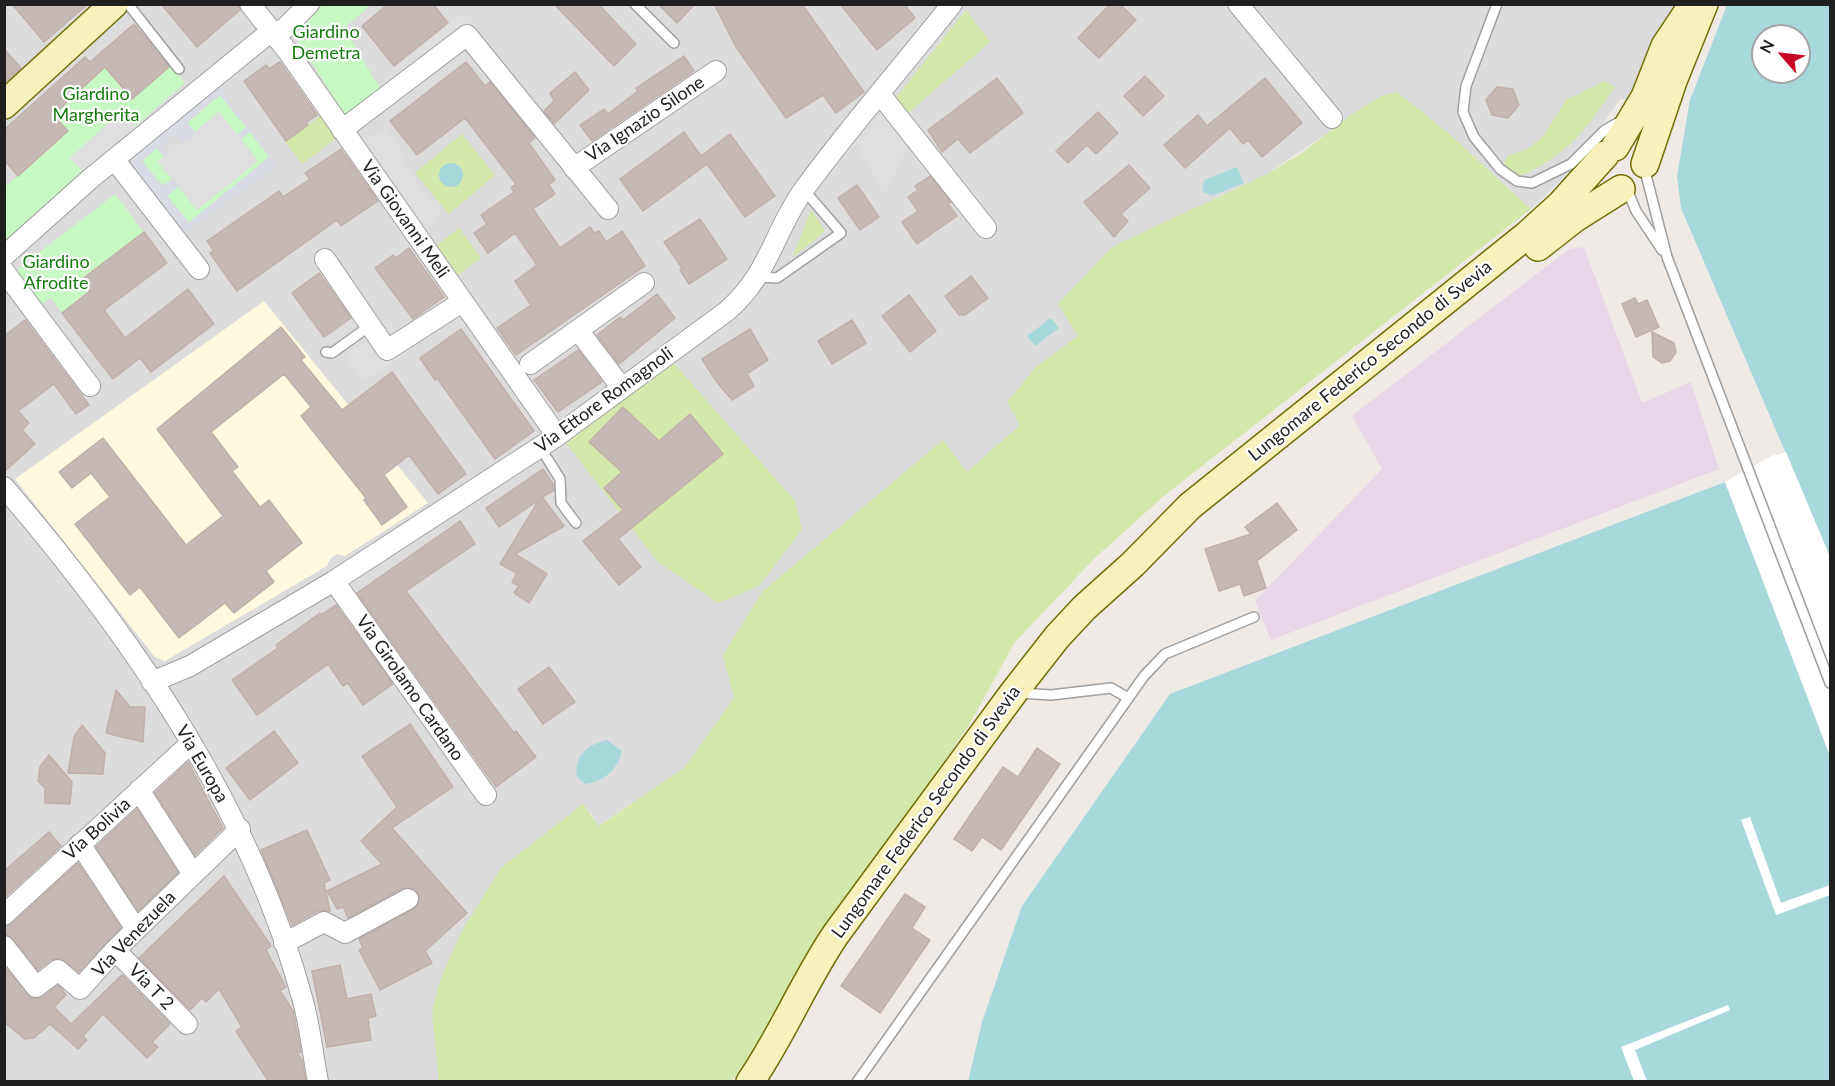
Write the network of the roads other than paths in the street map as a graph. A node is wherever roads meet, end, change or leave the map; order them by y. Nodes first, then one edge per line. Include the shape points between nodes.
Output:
1 (250, 4) edge
2 (309, 4) edge
3 (635, 4) edge
4 (952, 4) edge
5 (1238, 4) edge
6 (1497, 4) edge
7 (1693, 4) edge
8 (1704, 4) edge
9 (115, 5) edge
10 (273, 34) junction
11 (674, 43) dead end
12 (179, 69) dead end
13 (716, 71) dead end
14 (880, 94) junction
15 (4, 105) edge
16 (1635, 114) junction
17 (1332, 118) dead end
18 (342, 130) junction
19 (1610, 151) junction
20 (114, 159) junction
21 (574, 168) junction
22 (1634, 178) junction
23 (803, 190) junction
24 (608, 209) dead end
25 (986, 228) dead end
26 (4, 256) edge
27 (1666, 257) junction
28 (325, 259) dead end
29 (199, 269) dead end
30 (4, 271) edge
31 (759, 277) junction
32 (644, 283) dead end
33 (462, 303) junction
34 (370, 325) junction
35 (578, 330) junction
36 (326, 352) dead end
37 (530, 364) dead end
38 (90, 386) dead end
39 (622, 388) junction
40 (556, 436) junction
41 (540, 447) junction
42 (4, 487) edge
43 (576, 523) dead end
44 (1133, 564) junction
45 (334, 581) junction
46 (1254, 617) dead end
47 (152, 682) junction
48 (1830, 683) edge
49 (1014, 692) junction
50 (1128, 698) junction
51 (191, 743) junction
52 (139, 790) junction
53 (486, 795) dead end
54 (240, 829) junction
55 (80, 844) junction
56 (193, 874) junction
57 (408, 899) dead end
58 (4, 915) edge
59 (136, 929) junction
60 (284, 943) junction
61 (4, 946) edge
62 (115, 950) junction
63 (187, 1024) dead end
64 (318, 1082) edge
65 (750, 1082) edge
66 (856, 1082) edge

1 - 10 street, Via Giovanni Meli
2 - 10 street via 284,29
3 - 11 lane
4 - 14 street, Via Ettore Romagnoli
5 - 17 street
6 - 16 lane via 1466,86 1463,112 1474,137 1500,169 1517,181 1532,183 1571,164 1605,130
7 - 16 street, Lungomare Federico Secondo di Svevia via 1665,46
8 - 22 street
9 - 12 lane
9 - 15 street
10 - 18 street, Via Giovanni Meli
10 - 20 street via 264,37
13 - 21 street, Via Ignazio Silone
14 - 23 street, Via Ettore Romagnoli
14 - 25 street
16 - 19 street, Lungomare Federico Secondo di Svevia
18 - 21 street, Via Ignazio Silone via 467,35
18 - 33 street, Via Giovanni Meli
19 - 22 street via 1634,148
19 - 22 street via 1601,167 1605,180
19 - 44 street, Lungomare Federico Secondo di Svevia via 1527,236 1190,506
20 - 26 street
20 - 29 street
21 - 24 street, Via Ignazio Silone
22 - 27 lane
22 - 27 lane via 1636,211
22 - 44 street, Lungomare Federico Secondo di Svevia via 1575,218
23 - 31 street, Via Ettore Romagnoli
23 - 31 lane via 841,233 777,278
27 - 48 lane
28 - 34 street
30 - 38 street
31 - 39 street, Via Ettore Romagnoli via 727,311
32 - 35 street
33 - 34 street via 387,350
33 - 40 street, Via Giovanni Meli
34 - 36 lane via 332,353
35 - 37 street
35 - 39 street
39 - 40 street, Via Ettore Romagnoli
40 - 41 street, Via Ettore Romagnoli
41 - 43 lane via 560,479 561,503
41 - 45 street, Via Ettore Romagnoli
42 - 47 street, Via Europa via 116,628
44 - 49 street, Lungomare Federico Secondo di Svevia via 1057,637
45 - 47 street, Via Ettore Romagnoli via 190,666
45 - 53 street, Via Girolamo Cardano
46 - 50 lane via 1165,654
47 - 51 street, Via Europa
49 - 50 lane via 1051,695 1111,688
49 - 65 street, Lungomare Federico Secondo di Svevia via 815,965
50 - 66 lane
51 - 52 street, Via Bolivia
51 - 54 street, Via Europa
52 - 55 street, Via Bolivia
52 - 56 street
54 - 56 street, Via Venezuela
54 - 60 street, Via Europa
55 - 58 street, Via Bolivia
55 - 59 street
56 - 59 street, Via Venezuela
57 - 60 street via 345,933 324,922
59 - 62 street, Via Venezuela
60 - 64 street, Via Europa via 304,1002
61 - 62 street, Via Venezuela via 36,987 58,970 80,989
62 - 63 street, Via T 2

